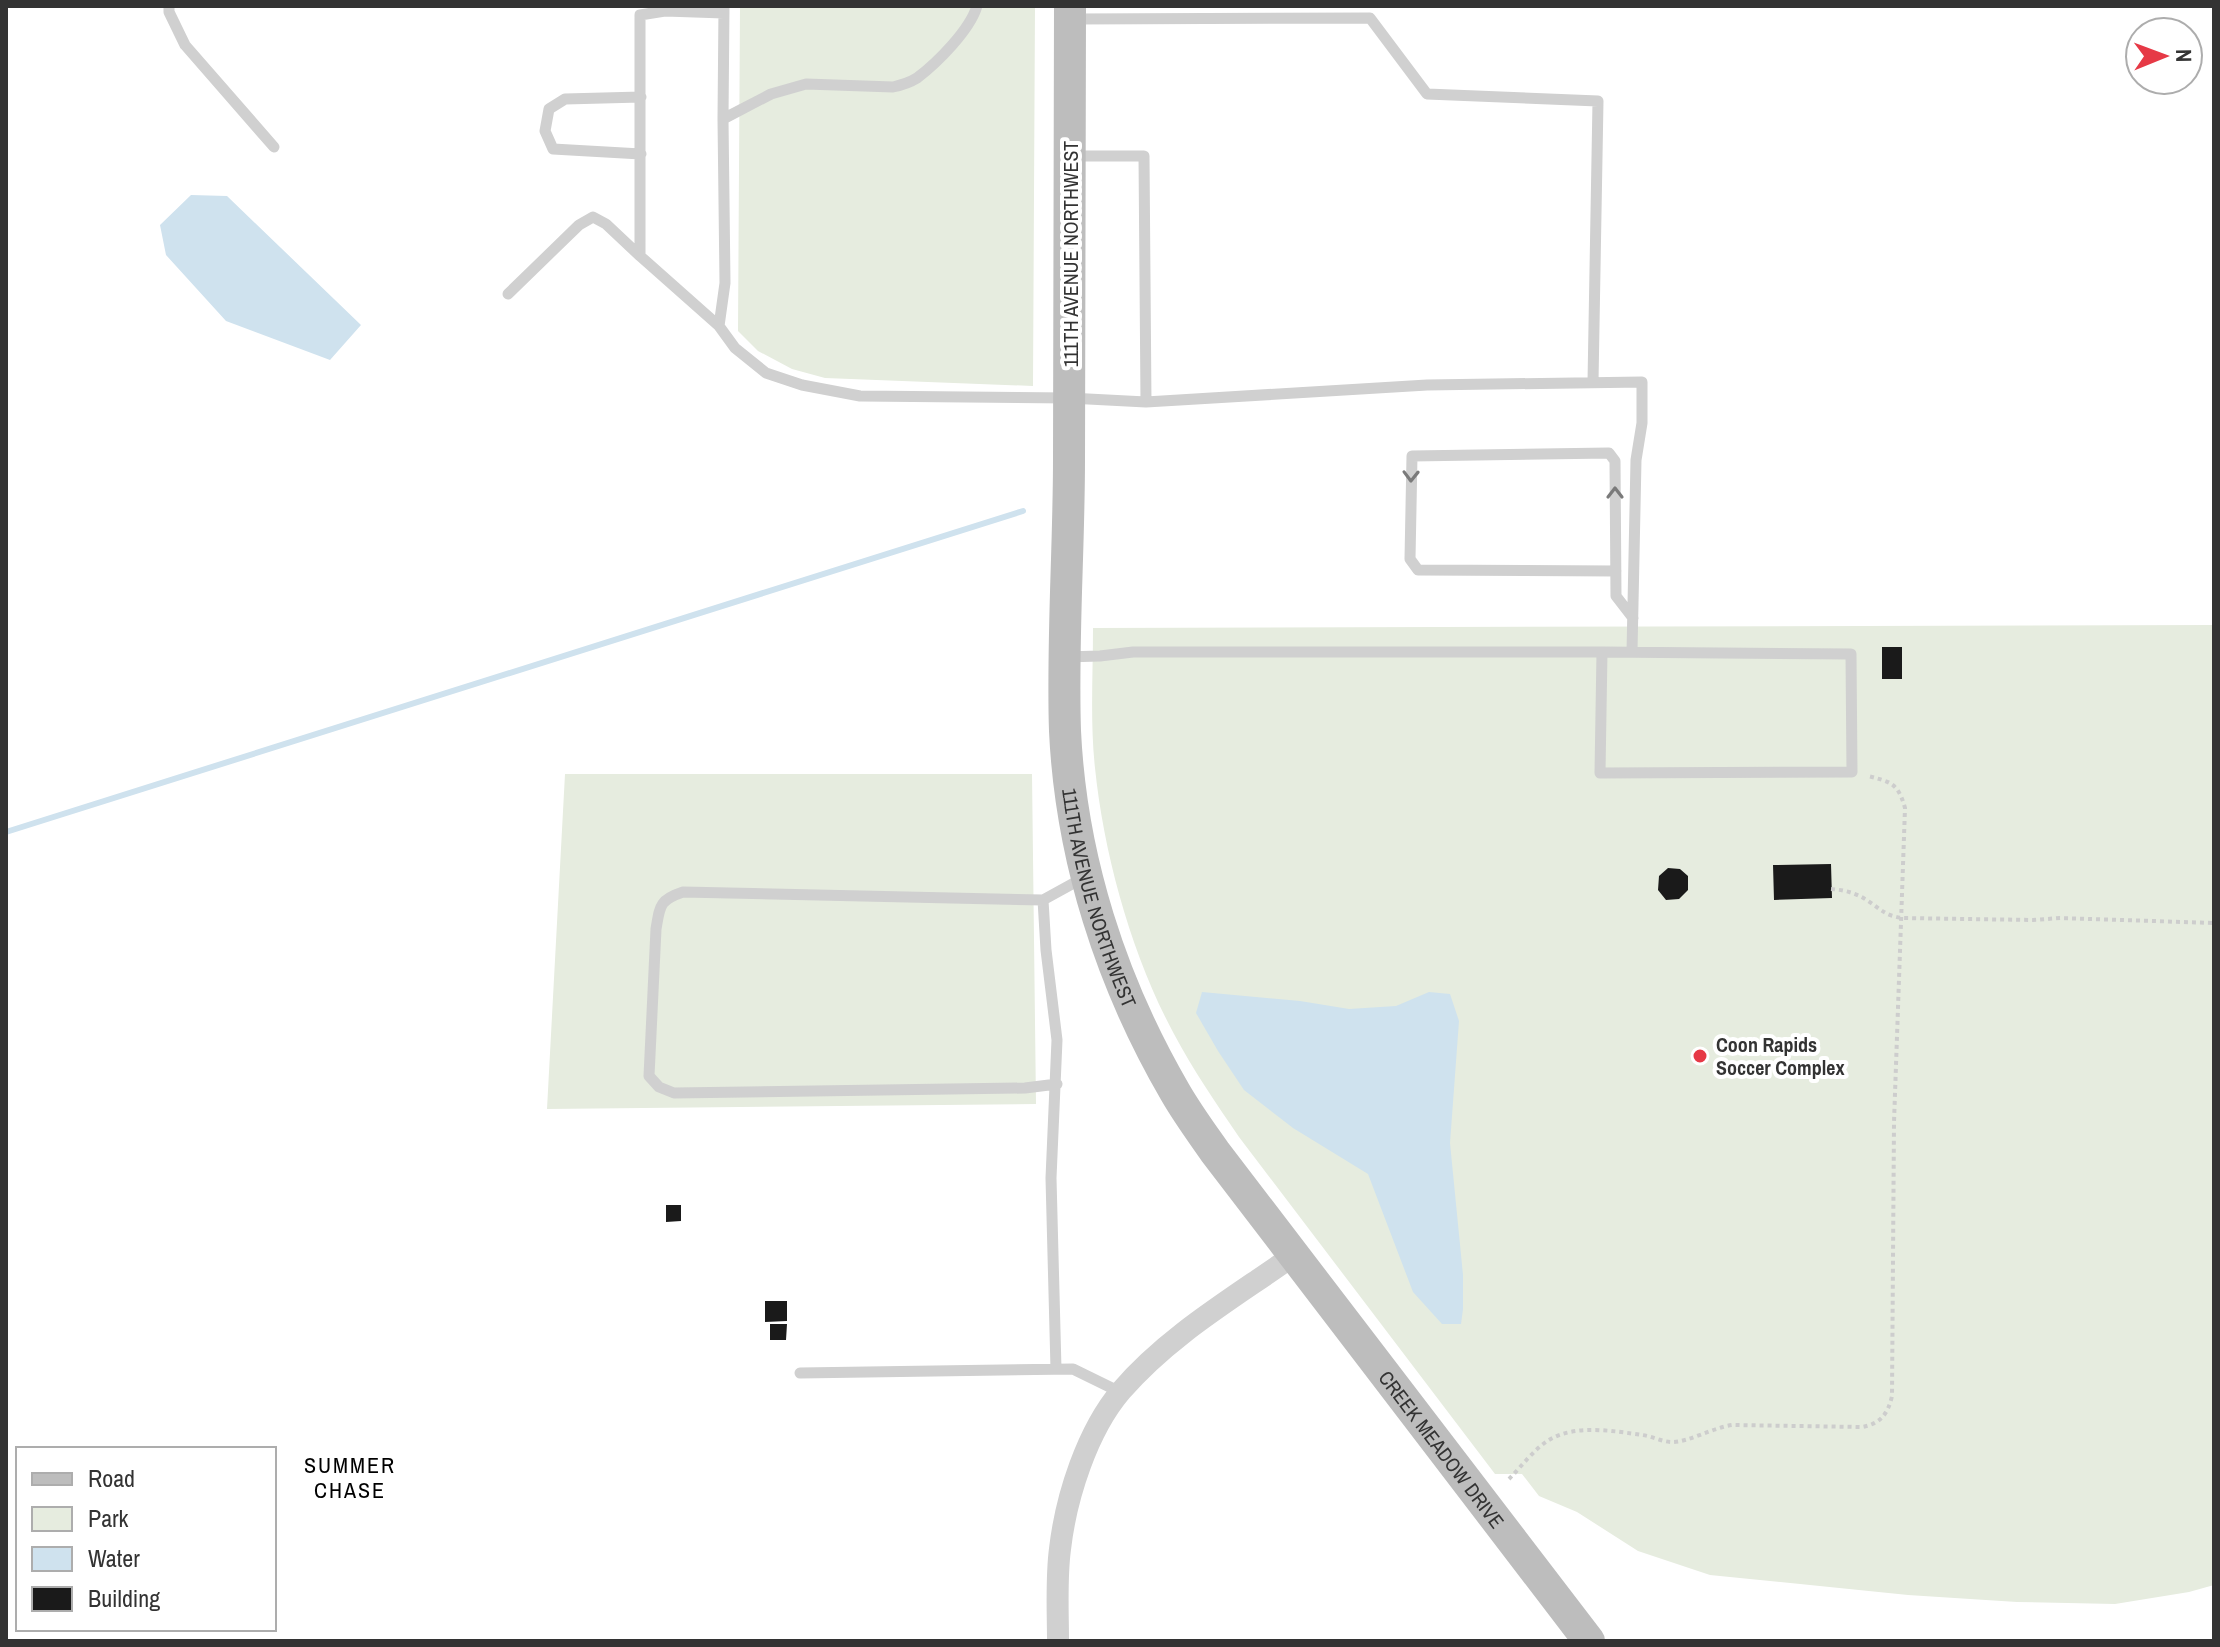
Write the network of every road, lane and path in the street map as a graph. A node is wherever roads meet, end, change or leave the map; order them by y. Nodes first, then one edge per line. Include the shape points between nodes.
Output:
1 (169, 6) edge
2 (977, 6) edge
3 (724, 10) edge
4 (1070, 12) edge
5 (641, 97) junction
6 (723, 119) junction
7 (274, 147) dead end
8 (641, 154) junction
9 (1070, 156) junction
10 (640, 256) junction
11 (508, 294) dead end
12 (719, 326) junction
13 (1593, 382) junction
14 (1069, 398) junction
15 (1146, 402) junction
16 (1616, 571) junction
17 (1634, 619) junction
18 (1602, 652) junction
19 (1632, 652) junction
20 (1065, 657) junction
21 (1852, 772) junction
22 (1086, 877) junction
23 (1831, 889) dead end
24 (1043, 900) junction
25 (1902, 918) junction
26 (2214, 923) edge
27 (1057, 1084) junction
28 (1294, 1255) junction
29 (1056, 1369) junction
30 (800, 1373) dead end
31 (1120, 1392) junction
32 (1509, 1479) dead end
33 (1058, 1641) edge
34 (1589, 1641) edge

1 - 7 lane via 185,45
2 - 6 lane via 941,56 905,85 806,84 771,94
3 - 5 lane via 640,15
3 - 6 lane
4 - 9 street, 111TH AVENUE NORTHWEST
4 - 13 lane via 1370,18 1427,94 1598,101
5 - 8 lane
5 - 8 lane via 565,99 549,109 545,131 553,149
6 - 12 lane via 725,283
8 - 10 lane
9 - 14 street, 111TH AVENUE NORTHWEST
9 - 15 lane via 1144,156
10 - 11 lane via 593,217
10 - 12 lane
12 - 14 lane via 735,348 766,373 802,385 860,396
13 - 15 lane via 1427,385
13 - 17 lane via 1642,382
14 - 15 lane
14 - 20 street, 111TH AVENUE NORTHWEST
16 -> 16 lane via 1615,461 1609,453 1412,456 1410,559 1418,570
16 - 17 lane via 1616,596
17 - 19 lane
18 - 19 lane
18 - 20 lane via 1133,652
18 - 21 lane via 1600,773
19 - 21 lane via 1851,654
20 - 22 street, 111TH AVENUE NORTHWEST via 1065,733
21 - 25 path via 1892,783 1900,792 1905,808
22 - 24 lane
22 - 28 street, 111TH AVENUE NORTHWEST via 1097,919 1147,1042 1215,1152
23 - 25 path via 1858,895 1887,916
24 - 27 lane
24 - 27 lane via 683,892 669,897 660,907 656,929 649,1076 674,1093
25 - 26 path
25 - 32 path via 1889,1410 1873,1425 1862,1427 1732,1425 1681,1442 1623,1432 1575,1432 1545,1443
27 - 29 lane via 1051,1178
28 - 31 street via 1186,1331
28 - 34 street, CREEK MEADOW DRIVE
29 - 30 lane
29 - 31 lane via 1073,1369
31 - 33 street via 1084,1455 1070,1497 1060,1550

